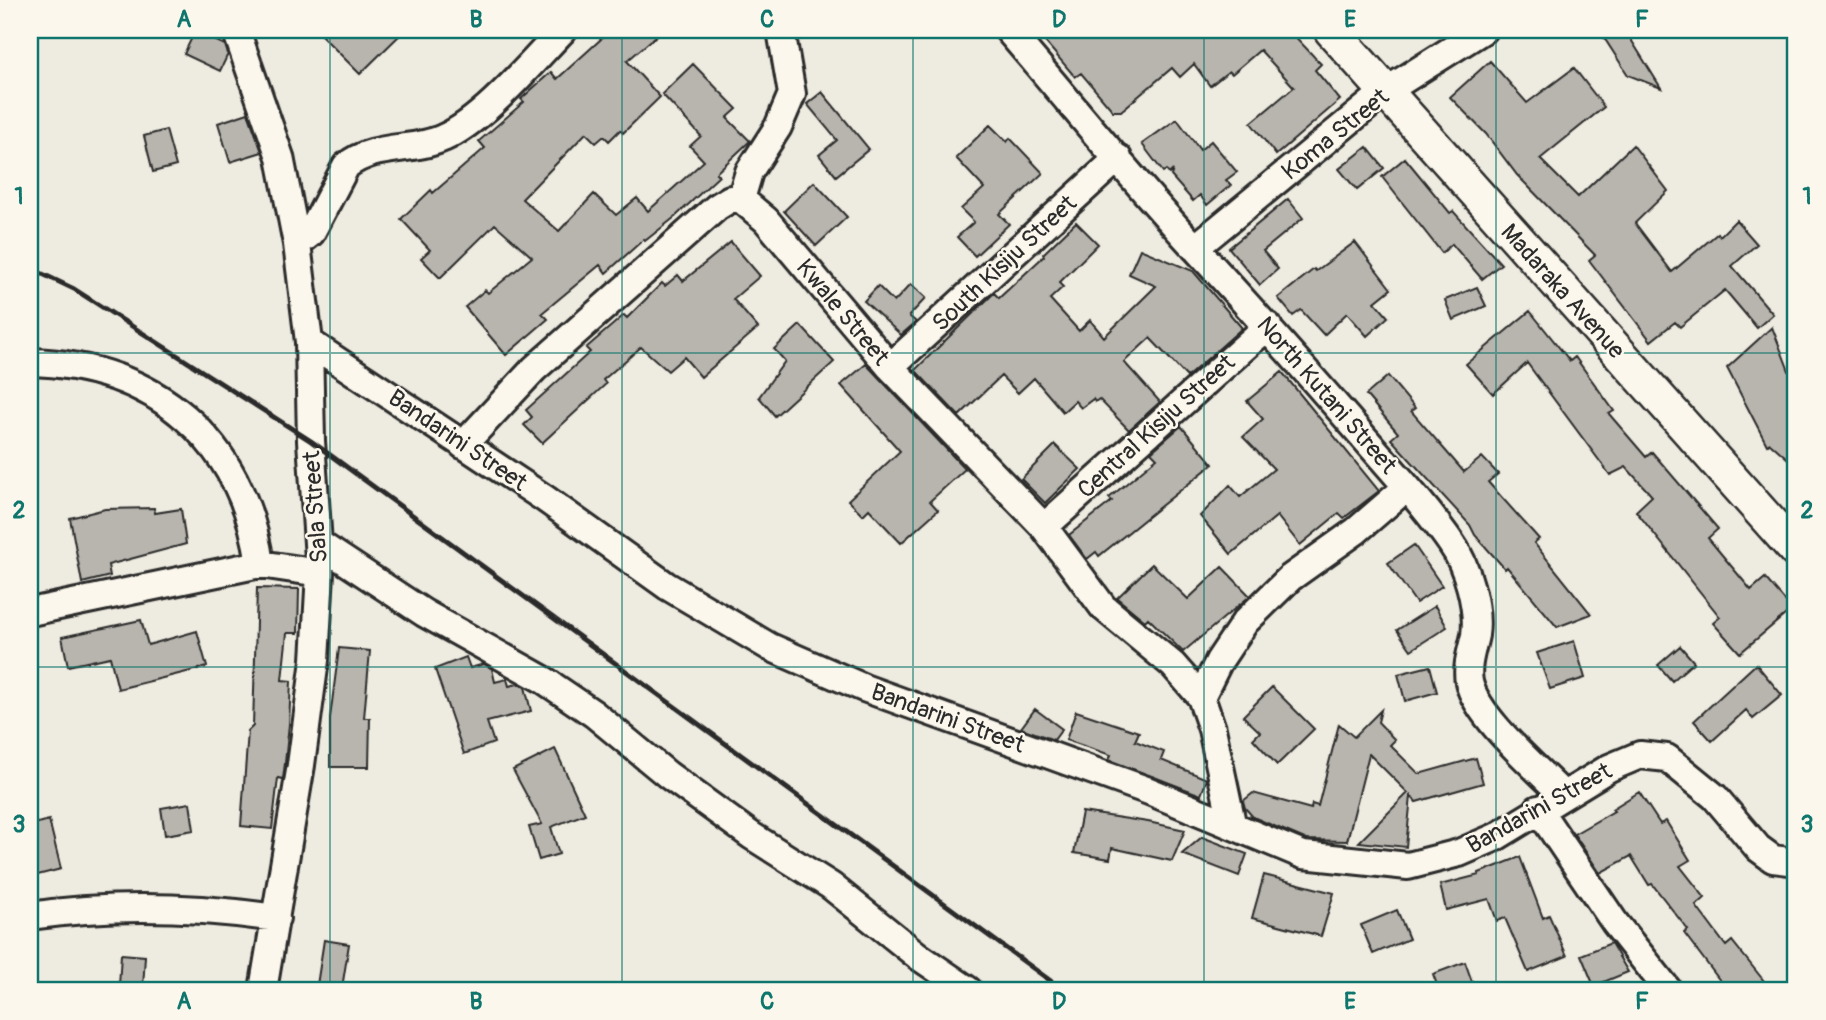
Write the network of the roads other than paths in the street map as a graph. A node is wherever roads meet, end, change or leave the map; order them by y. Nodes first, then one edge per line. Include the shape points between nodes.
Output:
1 (236, 30) edge
2 (563, 30) edge
3 (781, 30) edge
4 (1008, 30) edge
5 (1331, 30) edge
6 (1483, 30) edge
7 (1386, 91) junction
8 (1118, 158) junction
9 (741, 199) junction
10 (297, 244) junction
11 (1195, 248) junction
12 (1268, 326) junction
13 (309, 342) junction
14 (30, 362) edge
15 (890, 368) junction
16 (463, 445) junction
17 (1407, 487) junction
18 (1044, 527) junction
19 (1793, 538) edge
20 (318, 543) junction
21 (260, 564) junction
22 (320, 573) junction
23 (30, 612) edge
24 (1201, 697) junction
25 (1563, 795) junction
26 (1538, 809) junction
27 (1232, 823) junction
28 (1796, 862) edge
29 (30, 916) edge
30 (276, 918) junction
31 (263, 990) edge
32 (968, 990) edge
33 (1668, 990) edge

1 - 10 street, Sala Street via 280,157
2 - 10 street via 457,130 428,144 354,159 346,166 312,233
3 - 9 street via 792,94 778,127 749,172
4 - 8 street, North Kutani Street
5 - 7 main road, Madaraka Avenue
6 - 7 street, Koma Street
7 - 11 street, Koma Street
7 - 19 main road, Madaraka Avenue
8 - 11 street, North Kutani Street
8 - 15 street, South Kisiju Street
9 - 15 street, Kwale Street via 766,220
9 - 16 street via 717,207 534,369
10 - 13 street, Sala Street
11 - 12 street, North Kutani Street
12 - 17 street, North Kutani Street
12 - 18 street, Central Kisiju Street
13 - 16 street, Bandarini Street
13 - 20 street, Sala Street
14 - 21 street via 97,372 173,405 230,468 256,533
15 - 18 street, Kwale Street
16 - 27 street, Bandarini Street via 667,586 770,647 864,688
17 - 24 street via 1290,578 1245,622
17 - 25 street, North Kutani Street via 1453,545 1463,567 1476,631 1469,661 1474,694 1498,727
18 - 24 street, Kwale Street via 1103,607 1173,665
20 - 22 street, Sala Street
20 - 32 street via 424,613 544,680 594,714 668,775 831,886
21 - 22 street
21 - 23 street
22 - 30 street, Sala Street via 308,712
24 - 27 street
25 - 26 street, Bandarini Street
25 - 28 street, Bandarini Street via 1640,755 1667,758 1715,797 1758,848 1773,859
26 - 27 street, Bandarini Street via 1496,837 1460,853 1408,866 1303,855
26 - 33 street via 1615,923
29 - 30 street via 73,909 160,907
30 - 31 street, Sala Street

